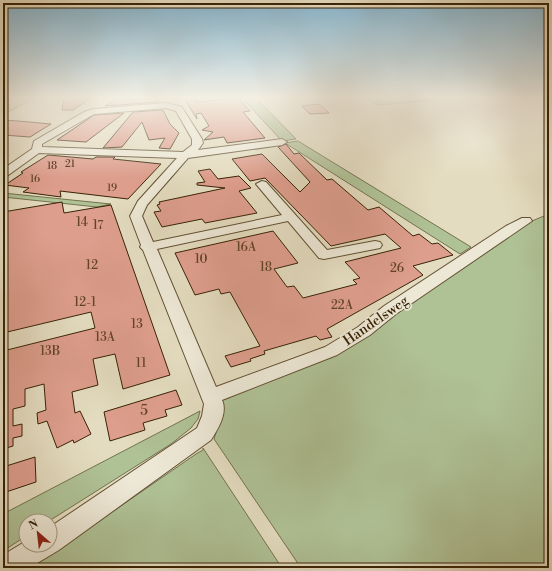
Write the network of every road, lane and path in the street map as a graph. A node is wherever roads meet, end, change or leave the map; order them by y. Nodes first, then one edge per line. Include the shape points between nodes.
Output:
1 (69, 125) edge
2 (188, 125) edge
3 (282, 142) dead end
4 (37, 150) junction
5 (185, 155) junction
6 (3, 174) edge
7 (262, 184) dead end
8 (289, 217) junction
9 (526, 221) dead end
10 (375, 245) dead end
11 (148, 247) junction
12 (212, 396) junction
13 (58, 535) edge
14 (30, 553) edge
15 (5, 568) edge

1 - 4 street via 37,143
2 - 5 street via 198,143
3 - 5 street
4 - 5 street
4 - 6 street
5 - 11 street via 138,210 136,216
7 - 8 street
8 - 10 street via 324,255
8 - 11 street
9 - 12 street, Handelsweg via 331,352
11 - 12 street
12 - 13 street via 214,413 211,424 204,434
14 - 15 street

